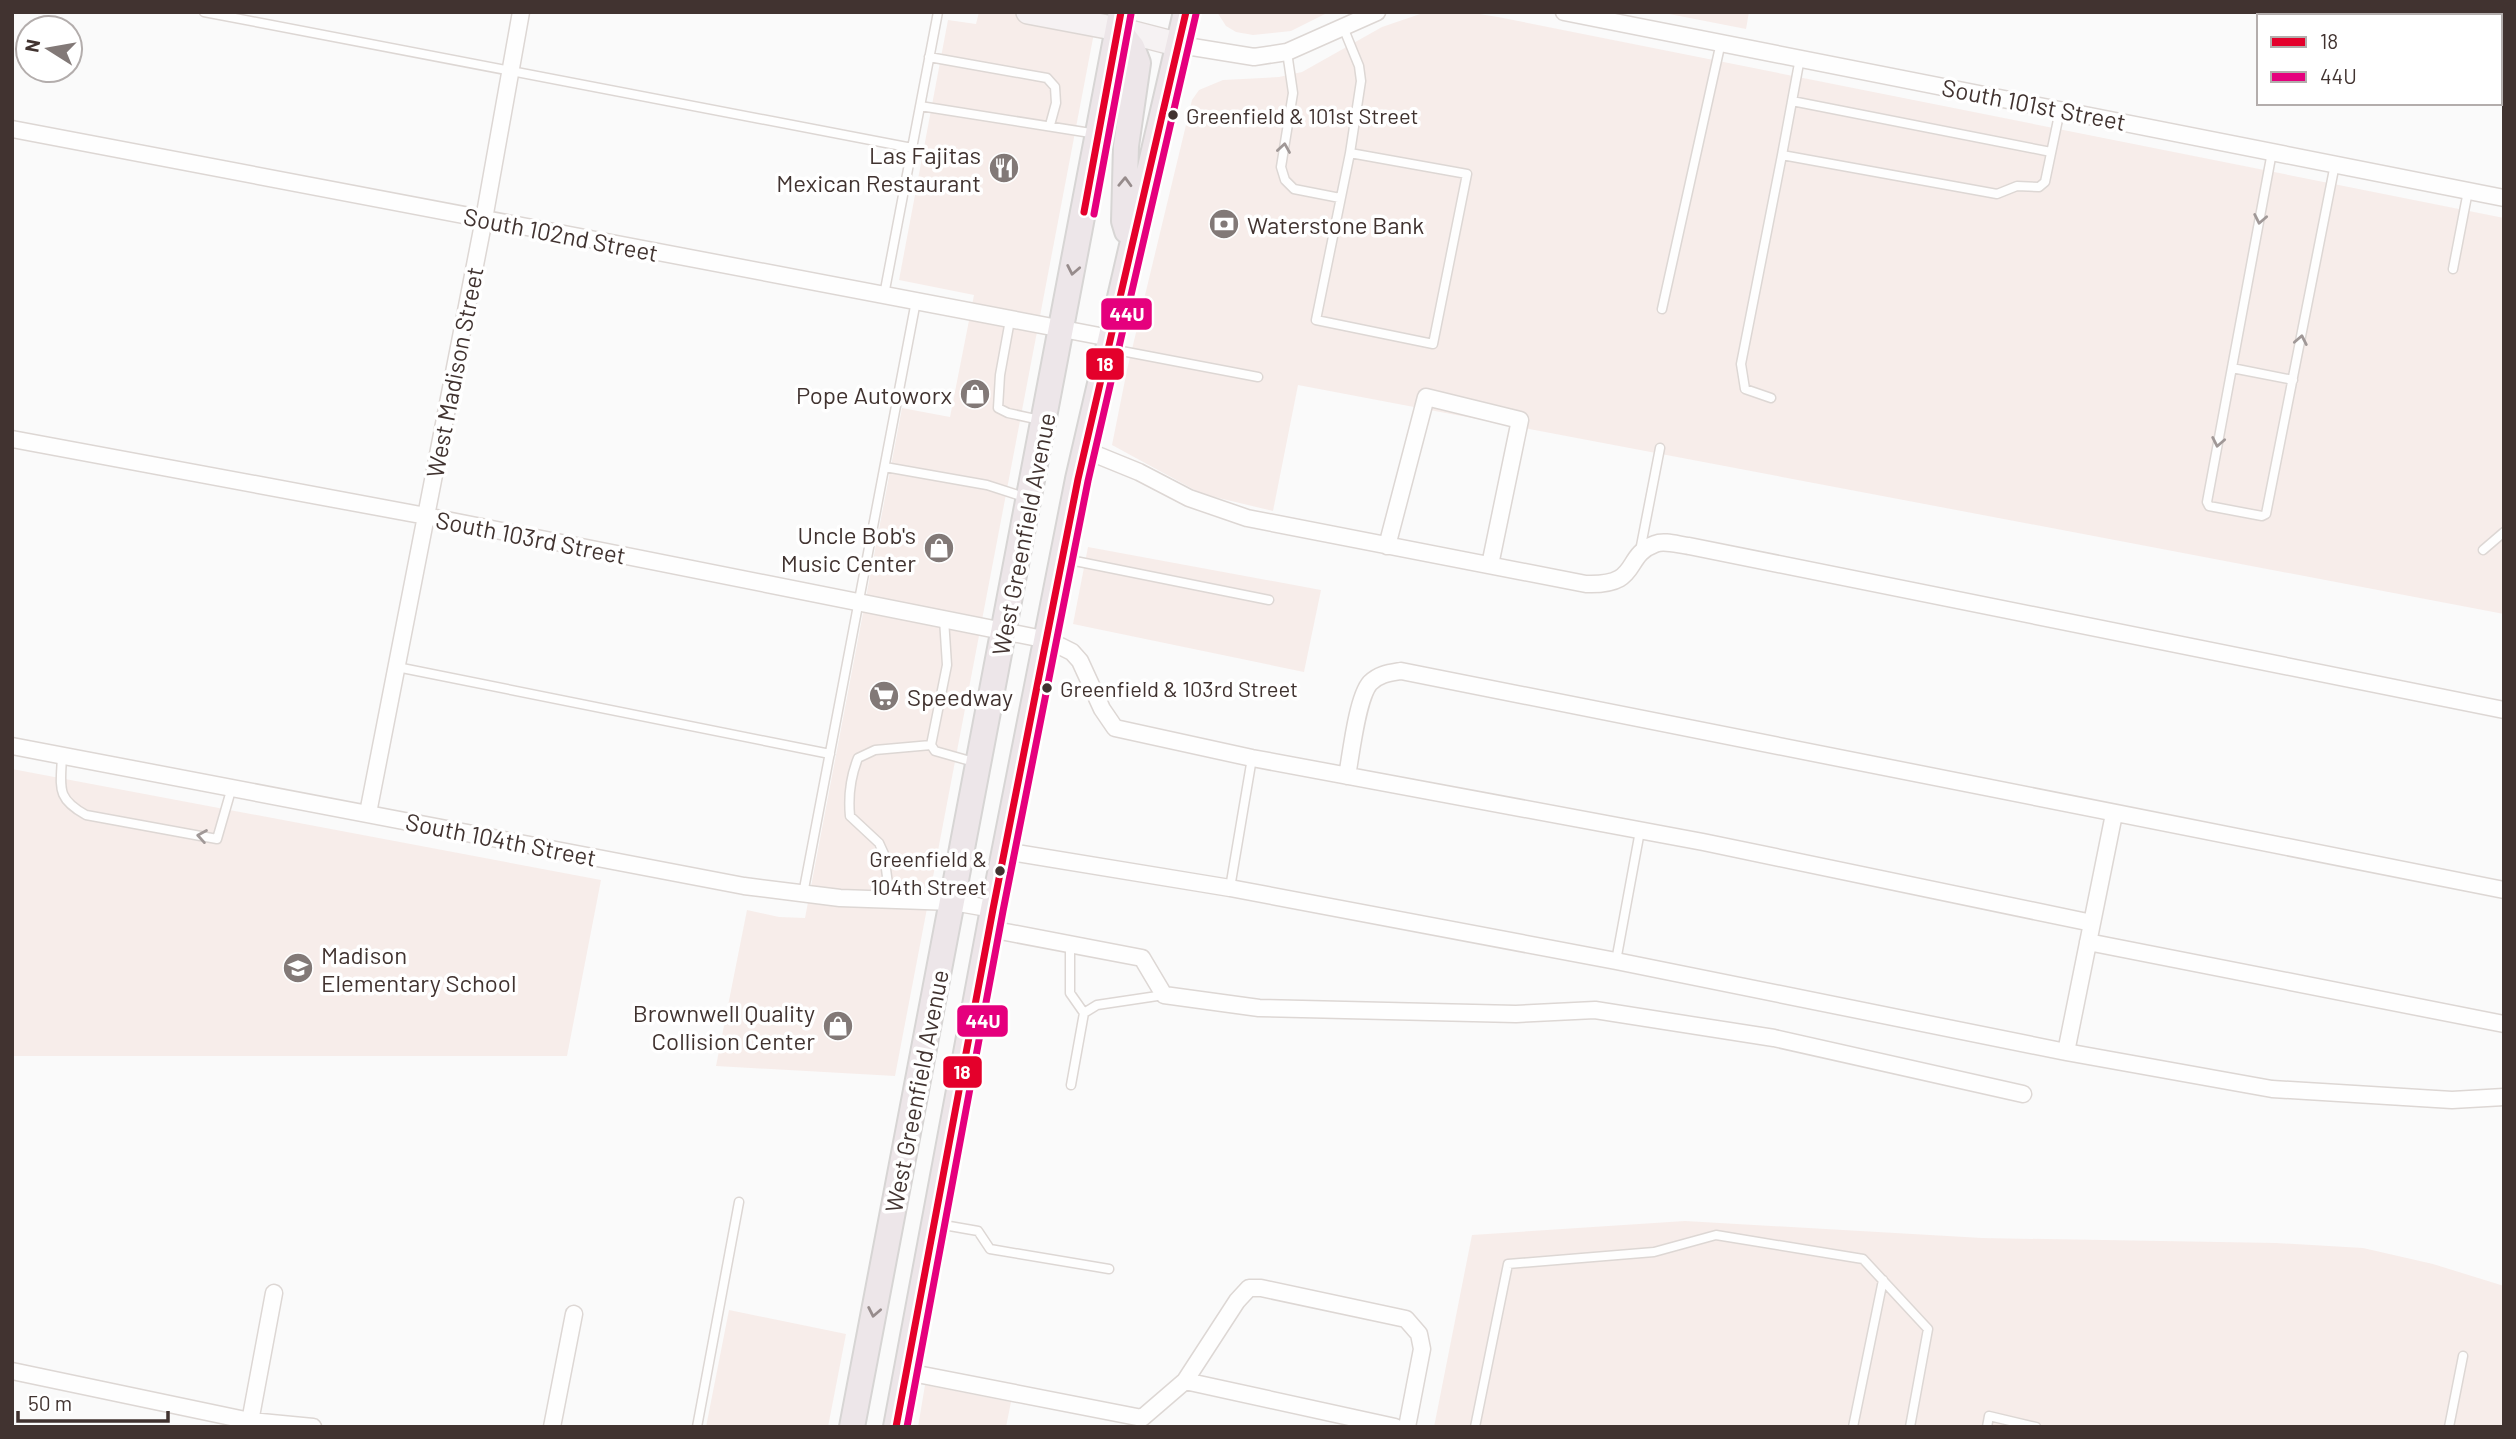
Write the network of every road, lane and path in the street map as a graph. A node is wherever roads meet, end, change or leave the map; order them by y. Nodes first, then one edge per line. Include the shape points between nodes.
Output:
1 (204, 12) edge
2 (521, 12) edge
3 (938, 12) edge
4 (1028, 12) edge
5 (1186, 12) edge
6 (1377, 12) edge
7 (1564, 12) edge
8 (1633, 19) edge
9 (1120, 20) edge
10 (1343, 27) junction
11 (1721, 43) junction
12 (1180, 45) junction
13 (1287, 52) junction
14 (929, 57) junction
15 (1800, 58) junction
16 (511, 70) junction
17 (1792, 101) junction
18 (920, 106) junction
19 (2060, 110) junction
20 (1050, 125) junction
21 (12, 129) edge
22 (1099, 134) junction
23 (912, 148) junction
24 (2051, 152) junction
25 (2273, 152) junction
26 (1350, 153) junction
27 (1782, 155) junction
28 (2335, 164) junction
29 (2468, 191) junction
30 (1340, 198) junction
31 (2504, 198) edge
32 (484, 219) junction
33 (1131, 249) junction
34 (2453, 269) dead end
35 (884, 295) junction
36 (916, 301) junction
37 (1662, 309) dead end
38 (1010, 320) junction
39 (1062, 330) junction
40 (1109, 344) junction
41 (2232, 368) junction
42 (1258, 377) dead end
43 (2293, 380) junction
44 (1771, 398) dead end
45 (1045, 421) junction
46 (12, 439) edge
47 (1660, 448) dead end
48 (1085, 450) junction
49 (885, 467) junction
50 (1030, 499) junction
51 (426, 516) junction
52 (2504, 532) edge
53 (1387, 546) junction
54 (2483, 550) dead end
55 (1640, 554) junction
56 (1063, 559) junction
57 (1490, 565) junction
58 (1269, 600) dead end
59 (859, 601) junction
60 (944, 619) junction
61 (1004, 631) junction
62 (1048, 640) junction
63 (397, 667) junction
64 (2504, 710) edge
65 (931, 745) junction
66 (12, 746) edge
67 (830, 754) junction
68 (62, 755) junction
69 (1252, 758) junction
70 (979, 763) junction
71 (1347, 776) junction
72 (232, 787) junction
73 (369, 813) junction
74 (2114, 814) junction
75 (1640, 831) junction
76 (1005, 851) junction
77 (1230, 888) junction
78 (2504, 890) edge
79 (803, 894) junction
80 (890, 899) junction
81 (953, 902) junction
82 (992, 919) junction
83 (2092, 923) junction
84 (2088, 942) junction
85 (1070, 945) junction
86 (1616, 961) junction
87 (1164, 995) junction
88 (1084, 1013) junction
89 (2504, 1024) edge
90 (2066, 1052) junction
91 (1071, 1084) dead end
92 (2023, 1094) dead end
93 (2504, 1097) edge
94 (739, 1202) dead end
95 (935, 1223) junction
96 (1109, 1269) dead end
97 (1883, 1280) junction
98 (274, 1293) dead end
99 (574, 1314) dead end
100 (2463, 1356) dead end
101 (12, 1371) edge
102 (907, 1372) junction
103 (1185, 1381) junction
104 (1142, 1422) edge
105 (249, 1424) edge
106 (313, 1427) edge
107 (552, 1427) edge
108 (697, 1427) edge
109 (852, 1427) edge
110 (896, 1427) edge
111 (1395, 1427) edge
112 (1407, 1427) edge
113 (1475, 1427) edge
114 (1853, 1427) edge
115 (1910, 1427) edge
116 (1987, 1427) edge
117 (2036, 1427) edge
118 (2449, 1427) edge

1 - 16 lane
2 - 16 street, West Madison Street
3 - 14 lane
4 - 9 street
5 - 12 main road, West Greenfield Avenue
6 - 10 street
7 - 8 street, South 101st Street
8 - 11 street, South 101st Street
9 - 12 street
9 - 22 main road, West Greenfield Avenue
33 -> 9 main road via 1124,221 1126,146 1138,62
10 - 13 street
10 - 26 lane via 1362,81
11 - 15 street, South 101st Street
11 - 37 lane
12 - 13 street via 1254,57
12 - 33 main road, West Greenfield Avenue
30 -> 13 lane via 1294,189 1285,180 1281,167 1293,93
14 - 18 lane
14 - 20 lane via 1047,78 1055,87
15 - 17 lane
15 - 19 street, South 101st Street
16 - 23 lane
16 - 32 street, West Madison Street
17 - 24 lane
17 - 27 lane
18 - 20 lane
18 - 23 lane
19 - 24 lane
19 - 25 street, South 101st Street
20 - 22 lane
21 - 32 street, South 102nd Street
22 -> 39 main road, West Greenfield Avenue
23 - 35 lane
24 - 27 lane via 2046,182 1997,194
25 - 28 street, South 101st Street
25 -> 41 lane
26 - 30 lane
26 - 30 lane via 1467,174 1433,344 1316,320
27 - 44 lane via 1741,364 1745,389
28 - 29 street, South 101st Street
43 -> 28 lane
29 - 31 street, South 101st Street
29 - 34 lane
32 - 35 street, South 102nd Street
32 - 51 street, West Madison Street
33 - 40 main road, West Greenfield Avenue
35 - 36 street, South 102nd Street
36 - 38 street, South 102nd Street
36 - 49 lane
38 - 39 street, South 102nd Street
38 - 45 lane via 998,408
39 - 40 street, South 102nd Street
39 - 45 main road, West Greenfield Avenue
40 - 42 lane
40 - 48 main road, West Greenfield Avenue
41 - 43 lane
41 -> 43 lane via 2207,502 2210,506 2266,514
45 - 50 main road, West Greenfield Avenue
46 - 51 street, South 103rd Street
47 - 55 lane
48 - 53 street via 1189,498 1247,518
48 - 56 main road, West Greenfield Avenue
49 - 50 lane via 988,485
49 - 59 lane
50 - 61 main road, West Greenfield Avenue
51 - 59 street, South 103rd Street
51 - 63 street, West Madison Street
52 - 54 lane
53 - 57 street
53 - 57 street via 1426,397 1520,420
55 - 57 street via 1618,581 1604,585
55 - 64 street via 1656,542 1689,546
56 - 58 lane
56 - 62 main road, West Greenfield Avenue
59 - 60 street, South 103rd Street
59 - 67 lane
60 - 61 street, South 103rd Street
60 - 65 lane via 947,665
61 - 62 street, South 103rd Street
61 - 70 main road, West Greenfield Avenue
62 - 69 street via 1080,661 1115,728
62 - 76 main road, West Greenfield Avenue
63 - 67 lane
63 - 73 street, West Madison Street
65 - 70 lane via 935,751
65 - 80 lane via 875,750 858,758 852,773 850,816 879,843
66 - 68 street, South 104th Street
67 - 79 lane
68 - 72 street, South 104th Street
72 -> 68 lane via 217,839 86,815 69,806 61,789
69 - 71 street
69 - 77 lane
70 - 81 main road, West Greenfield Avenue
71 - 74 street via 1362,698 1369,684 1384,674 1401,671
71 - 75 street
72 - 73 street, South 104th Street
73 - 79 street, South 104th Street
74 - 78 street
74 - 83 street
75 - 83 street
75 - 86 lane
76 - 77 street
76 - 82 main road, West Greenfield Avenue
77 - 86 street
79 - 80 street, South 104th Street
80 - 81 street, South 104th Street
81 - 82 street, South 104th Street
81 -> 109 main road, West Greenfield Avenue
82 - 85 street, South 104th Street
82 - 95 main road, West Greenfield Avenue
83 - 84 street
84 - 89 street
84 - 90 street
85 - 87 street, South 104th Street via 1142,958
85 - 88 lane via 1070,993
86 - 90 street
87 - 88 lane via 1097,1005
87 - 92 street via 1259,1008 1516,1014 1595,1010 1774,1038
88 - 91 lane
90 - 93 street via 2272,1089 2452,1100
94 - 108 lane
95 - 96 lane via 978,1231 990,1249
95 - 102 main road, West Greenfield Avenue
97 - 113 lane via 1863,1259 1716,1235 1654,1252 1507,1264
97 - 114 lane
97 - 115 lane via 1928,1329
98 - 105 street
99 - 107 street
100 - 118 lane
101 - 105 street
102 - 104 street
102 - 110 main road, West Greenfield Avenue
103 - 104 street
103 - 111 street
103 - 112 street via 1237,1301 1249,1288 1261,1288 1406,1319 1419,1334 1423,1349
105 - 106 street
116 - 117 lane via 1989,1416

